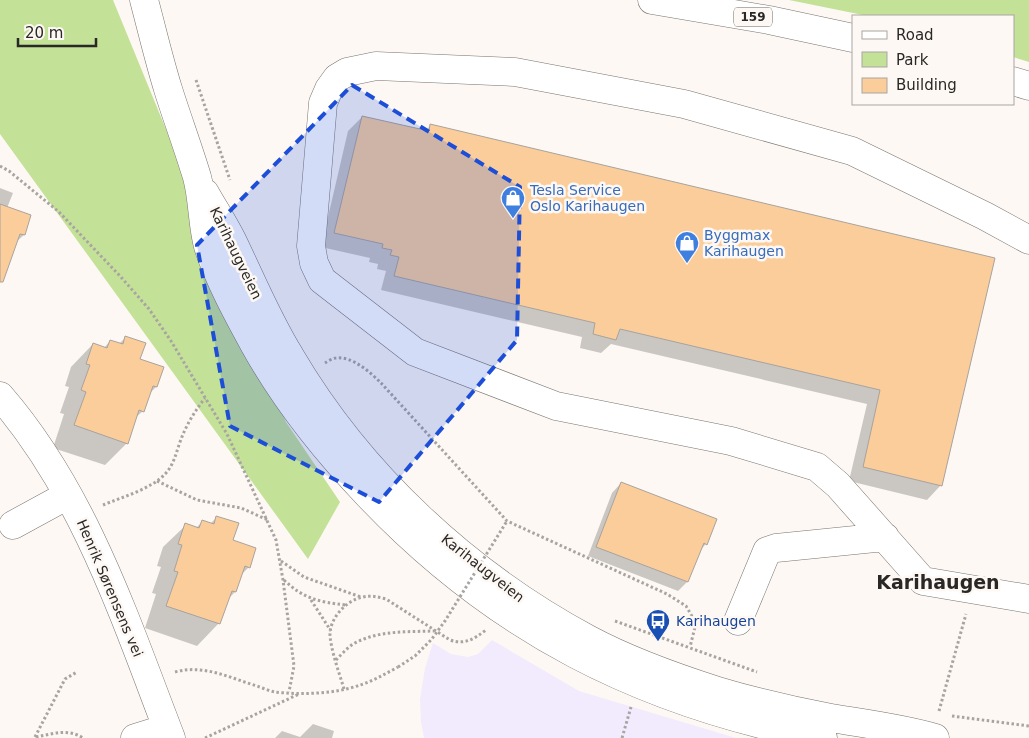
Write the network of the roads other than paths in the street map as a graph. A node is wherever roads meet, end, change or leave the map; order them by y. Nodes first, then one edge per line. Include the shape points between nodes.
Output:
1 (144, 0) edge
2 (652, 0) edge
3 (852, 38) edge
4 (1014, 81) edge
5 (1029, 86) edge
6 (197, 179) junction
7 (1029, 240) edge
8 (0, 396) edge
9 (74, 506) junction
10 (13, 525) dead end
11 (885, 537) junction
12 (1029, 599) edge
13 (738, 621) dead end
14 (940, 723) edge
15 (169, 733) edge
16 (135, 738) edge
17 (823, 738) edge

1 - 6 main road, Karihaugveien
2 - 3 main road, 159
4 - 5 main road
6 - 14 main road, Karihaugveien via 291,358 355,448 432,528 518,596 590,640 681,679 761,702 913,732
6 - 17 main road, Karihaugveien via 208,245 224,285 268,369 334,460 418,545 506,614 588,662 667,696 759,725
7 - 11 main road via 852,151 684,104 515,72 376,66 347,72 337,78 329,89 323,103 311,246 322,280 415,352 556,406 731,440 817,467 838,485
8 - 9 main road, Henrik Sørensens vei via 47,460
9 - 10 main road
9 - 15 main road, Henrik Sørensens vei via 103,565
11 - 12 main road via 923,581
11 - 13 main road via 767,551
15 - 16 main road

